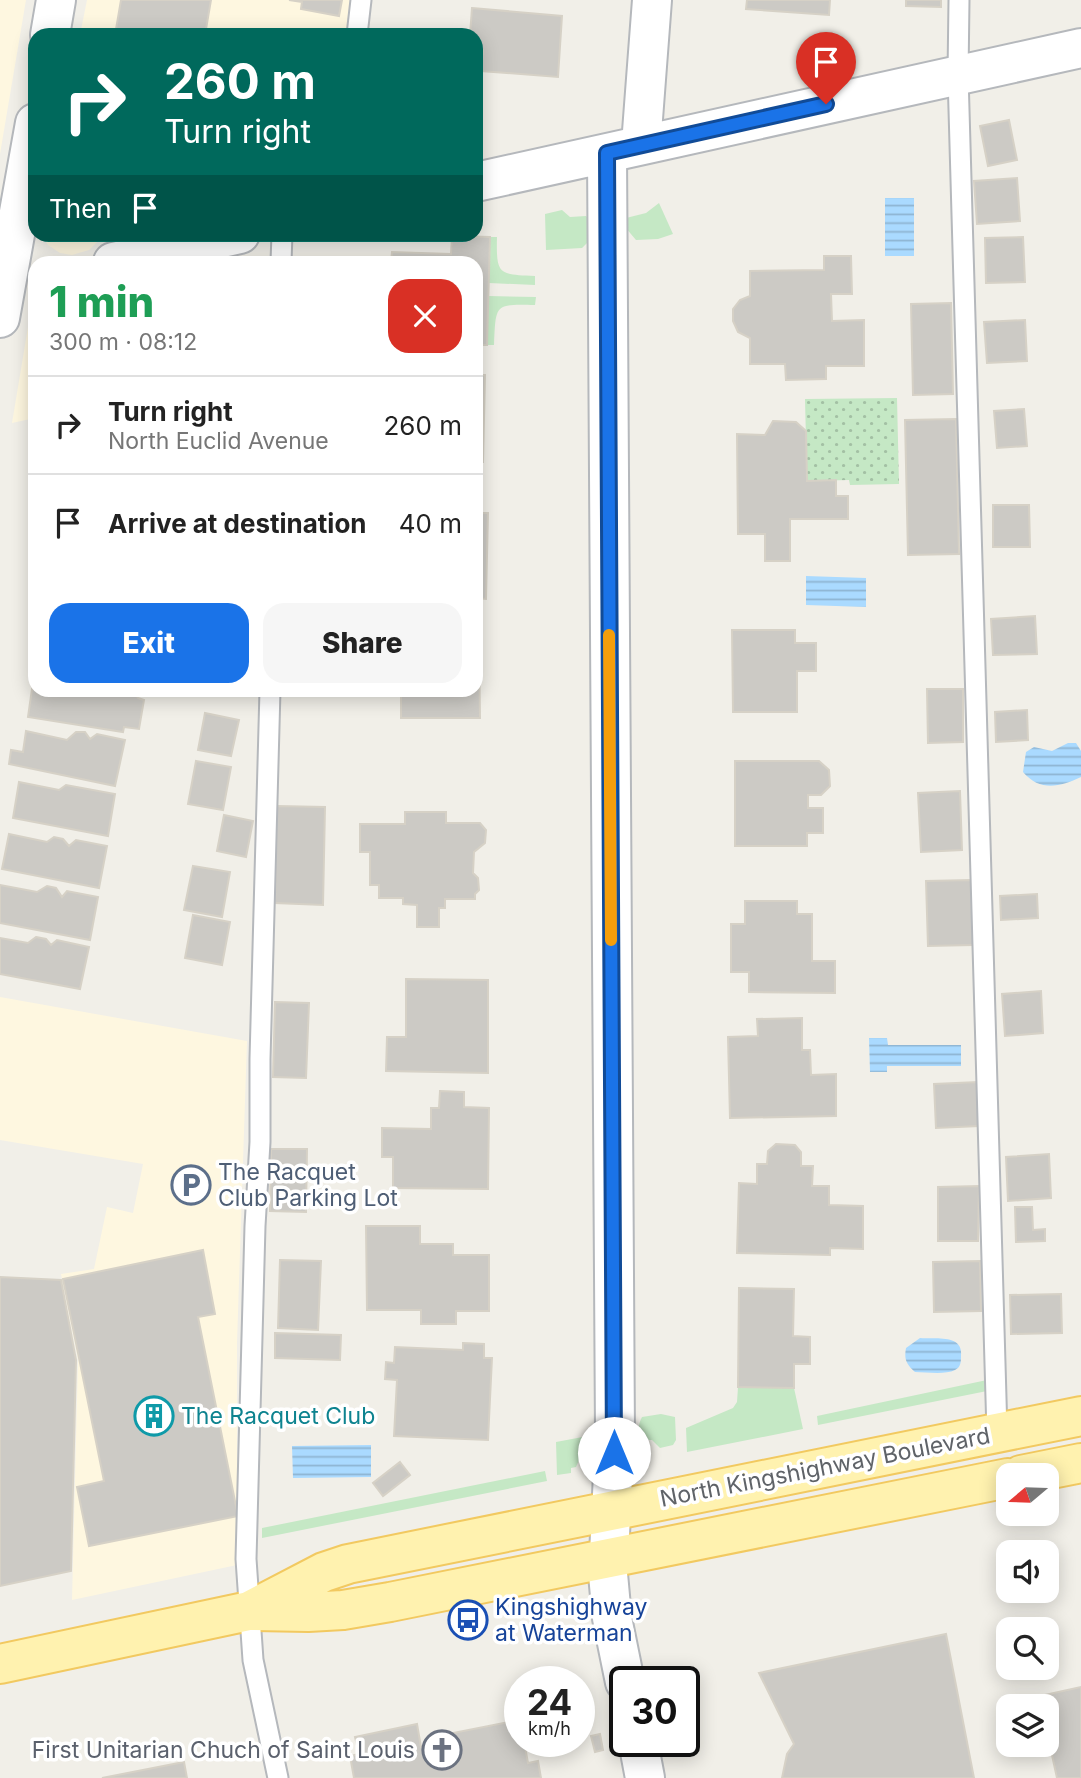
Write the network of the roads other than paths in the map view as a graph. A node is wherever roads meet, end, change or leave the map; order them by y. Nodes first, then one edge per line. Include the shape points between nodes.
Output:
1 (56, 0) edge
2 (361, 0) edge
3 (652, 0) edge
4 (959, 0) edge
5 (51, 28) edge
6 (358, 28) edge
7 (1081, 48) edge
8 (958, 75) junction
9 (624, 149) junction
10 (28, 170) edge
11 (483, 180) edge
12 (204, 242) edge
13 (140, 256) edge
14 (10, 293) edge
15 (270, 697) edge
16 (1081, 1416) edge
17 (997, 1433) junction
18 (1081, 1463) edge
19 (1059, 1467) edge
20 (996, 1480) edge
21 (612, 1509) junction
22 (609, 1558) junction
23 (249, 1611) junction
24 (0, 1664) edge
25 (622, 1666) edge
26 (641, 1757) edge
27 (278, 1778) edge
28 (645, 1778) edge

1 - 5 street
2 - 6 lane
3 - 9 street
4 - 8 lane
7 - 8 street
8 - 9 street
8 - 17 lane
9 - 11 street
9 - 21 street
10 - 14 street
12 - 13 street
15 - 23 lane via 246,1559
16 - 17 main road, North Kingshighway Boulevard
17 - 21 main road, North Kingshighway Boulevard
18 - 19 main road
20 - 22 main road, North Kingshighway Boulevard
21 - 22 street
21 - 23 main road, North Kingshighway Boulevard via 348,1564
22 - 23 main road, North Kingshighway Boulevard via 343,1610
22 - 25 street via 610,1602
23 - 24 main road, North Kingshighway Boulevard
23 - 27 lane via 253,1660
26 - 28 street

